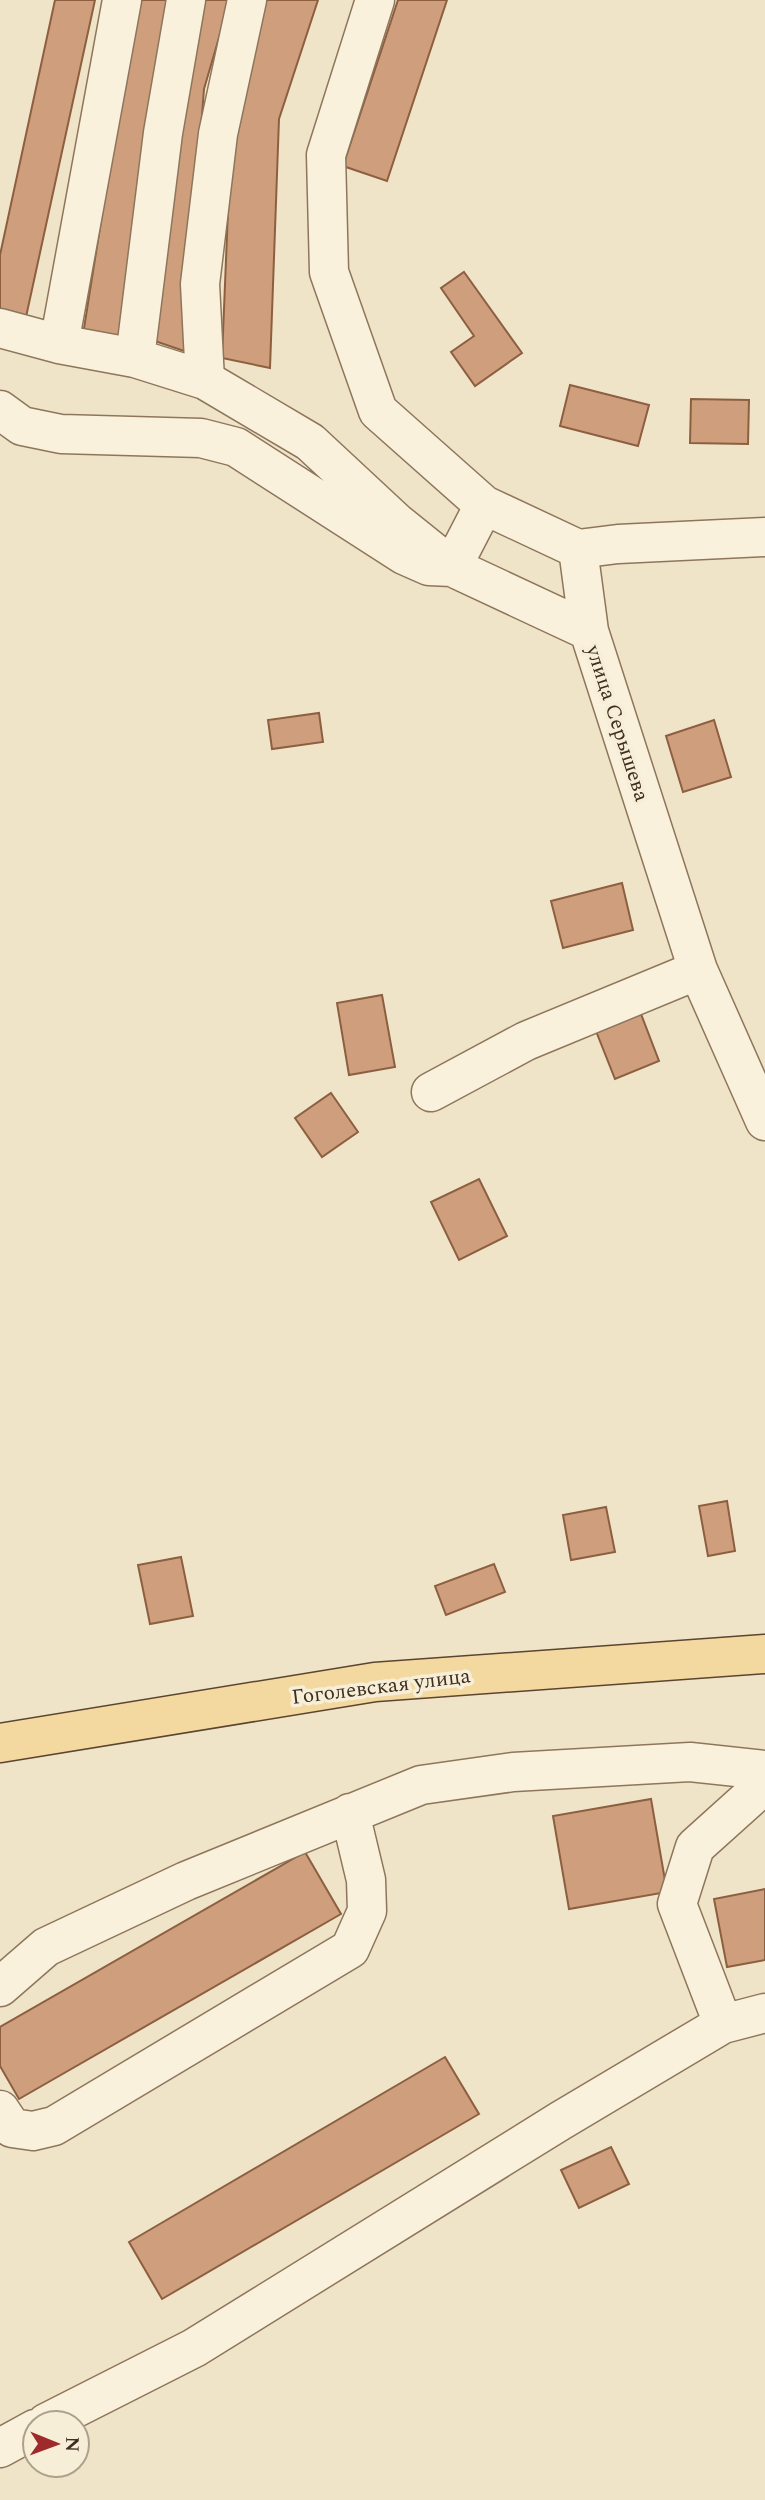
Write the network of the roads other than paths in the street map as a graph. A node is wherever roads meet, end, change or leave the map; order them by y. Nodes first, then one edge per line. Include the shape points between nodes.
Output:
1 (122, 0) edge
2 (186, 0) edge
3 (247, 0) edge
4 (375, 0) edge
5 (0, 328) edge
6 (59, 344) junction
7 (135, 358) junction
8 (205, 380) junction
9 (0, 410) edge
10 (484, 505) junction
11 (765, 537) edge
12 (578, 550) junction
13 (452, 567) junction
14 (589, 631) junction
15 (698, 970) junction
16 (431, 1092) dead end
17 (765, 1121) edge
18 (765, 1654) edge
19 (0, 1743) edge
20 (765, 1770) edge
21 (765, 1784) edge
22 (351, 1812) junction
23 (0, 1987) edge
24 (765, 2013) edge
25 (723, 2024) junction
26 (0, 2110) edge
27 (74, 2409) edge
28 (21, 2437) edge
29 (0, 2448) edge

1 - 6 street
2 - 7 street via 163,134
3 - 8 street via 218,134 200,284
4 - 10 street via 326,155 329,272 379,411
5 - 6 street
6 - 7 street
7 - 8 street
8 - 13 street via 310,442
9 - 13 street via 23,426 61,434 201,438 236,447 404,555 429,566
10 - 12 street
10 - 13 street
11 - 12 street
12 - 14 street, улица Серышева
13 - 14 street
14 - 15 street, улица Серышева
15 - 16 street via 526,1041
15 - 17 street, улица Серышева
18 - 19 main road, Гоголевская улица via 375,1682
20 - 22 street via 690,1762 513,1772 421,1785
21 - 25 street via 695,1847 677,1904
22 - 23 street via 186,1881 46,1947
22 - 26 street via 366,1880 366,1910 350,1949 54,2126 33,2131 12,2128
24 - 25 street
25 - 27 street via 194,2348
28 - 29 street

